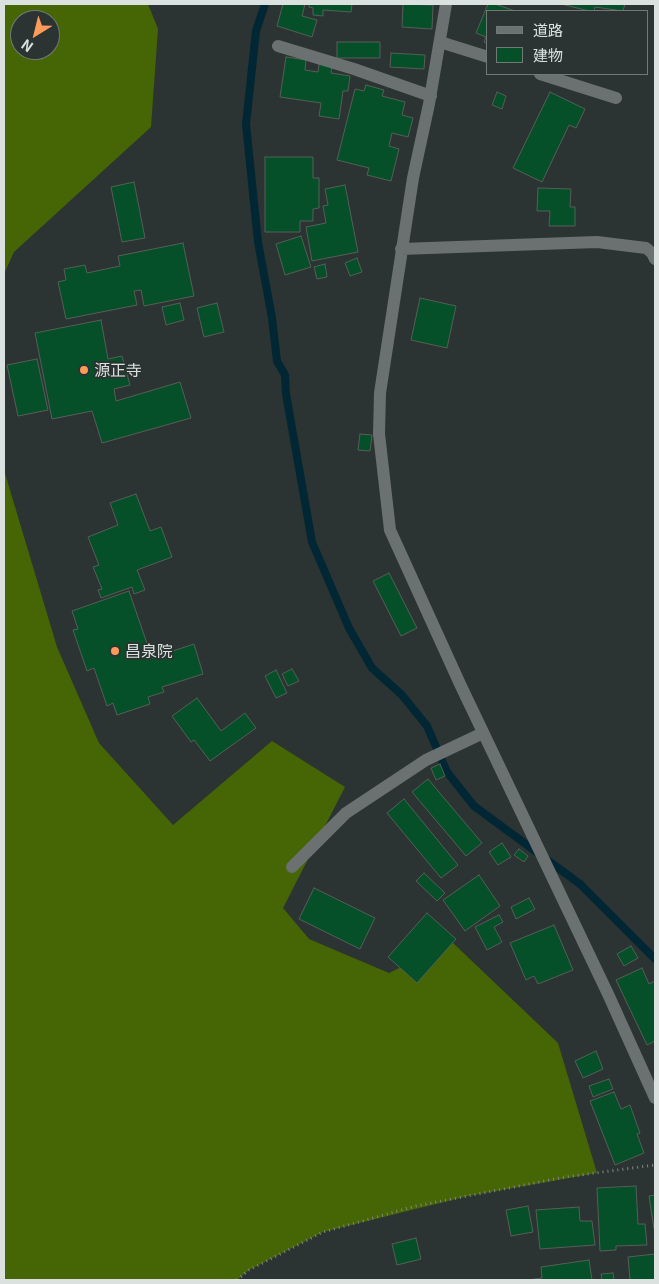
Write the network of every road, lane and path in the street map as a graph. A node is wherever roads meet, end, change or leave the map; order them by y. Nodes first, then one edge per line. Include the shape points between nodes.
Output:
1 (446, 4) edge
2 (440, 42) junction
3 (278, 46) dead end
4 (487, 57) edge
5 (543, 75) edge
6 (430, 96) junction
7 (616, 98) dead end
8 (401, 249) junction
9 (655, 259) edge
10 (483, 733) junction
11 (292, 867) dead end
12 (655, 1098) edge
13 (655, 1165) edge
14 (236, 1280) edge

1 - 2 street
2 - 4 street
2 - 6 street
3 - 6 street
5 - 7 street
6 - 8 street
8 - 9 street via 597,242 646,248
8 - 10 street via 380,393 379,434 390,530
10 - 11 street via 426,760 346,813
10 - 12 street
13 - 14 path via 564,1177 416,1206 323,1232

